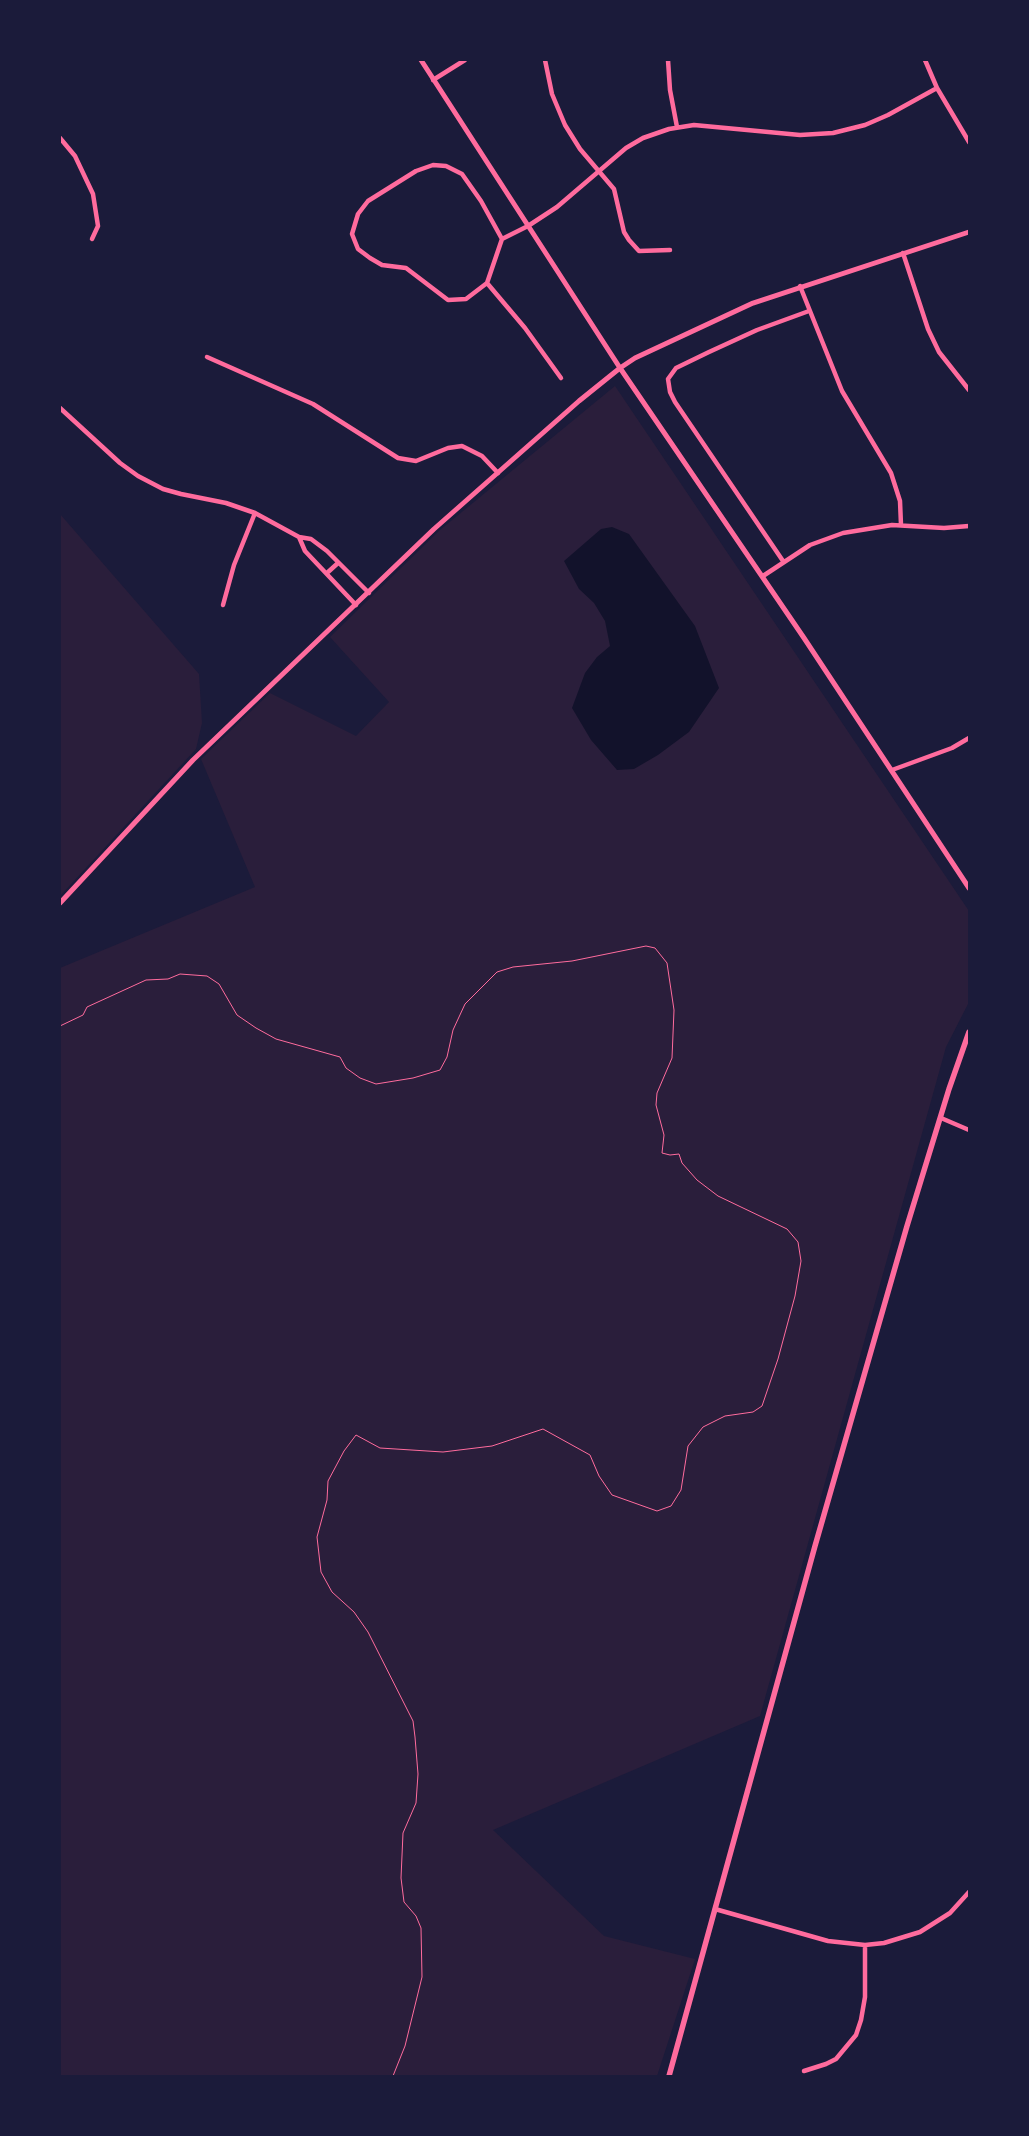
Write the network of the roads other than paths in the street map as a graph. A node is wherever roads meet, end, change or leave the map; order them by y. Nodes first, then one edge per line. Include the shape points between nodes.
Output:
1 (421, 60) edge
2 (465, 60) edge
3 (546, 60) edge
4 (668, 60) edge
5 (925, 60) edge
6 (433, 80) junction
7 (937, 88) junction
8 (677, 127) junction
9 (60, 138) edge
10 (969, 142) edge
11 (599, 170) junction
12 (528, 226) junction
13 (969, 232) edge
14 (502, 238) junction
15 (92, 239) dead end
16 (670, 250) dead end
17 (903, 253) junction
18 (487, 283) junction
19 (800, 286) junction
20 (809, 311) junction
21 (207, 357) dead end
22 (620, 368) junction
23 (561, 378) dead end
24 (969, 390) edge
25 (60, 408) edge
26 (498, 473) junction
27 (255, 513) junction
28 (901, 525) junction
29 (969, 526) edge
30 (299, 537) junction
31 (783, 561) junction
32 (338, 563) junction
33 (327, 573) junction
34 (763, 576) junction
35 (368, 593) junction
36 (223, 605) dead end
37 (356, 605) junction
38 (969, 738) edge
39 (892, 770) junction
40 (969, 888) edge
41 (60, 903) edge
42 (969, 1032) edge
43 (941, 1118) junction
44 (969, 1130) edge
45 (969, 1892) edge
46 (715, 1909) junction
47 (865, 1945) junction
48 (804, 2071) dead end
49 (670, 2076) edge

1 - 6 street
2 - 6 street
3 - 11 street via 552,94 565,125
4 - 8 street
5 - 7 street
6 - 12 street
7 - 8 street via 880,118 833,133 800,135 718,126
7 - 10 street
8 - 11 street via 643,138
9 - 15 street via 75,156 94,194 98,226
11 - 12 street
11 - 16 street via 614,189 624,232 634,246 645,252
12 - 14 street
12 - 22 street
13 - 17 street
14 - 18 street
14 - 18 street via 462,174 446,166 433,165 416,171 368,201 358,214 352,234 358,249 382,265 406,268 448,300 466,299
17 - 19 street
17 - 24 street via 935,344
18 - 23 street
19 - 20 street
19 - 22 street via 720,317
20 - 28 street via 842,391 892,473 900,501
20 - 31 street via 709,352 676,368 668,379 675,402
21 - 26 street via 313,404 398,458 416,461 462,446 482,456
22 - 26 street
22 - 34 street
25 - 27 street via 138,476 172,492 226,503
26 - 35 street
27 - 30 street
27 - 36 street via 234,565
28 - 29 street
28 - 31 street via 865,528 826,538
30 - 32 street via 317,543
30 - 33 street via 305,551
31 - 34 street
32 - 33 street
32 - 35 street
33 - 37 street
34 - 39 street
35 - 37 street
37 - 41 street via 219,736
38 - 39 street via 952,748
39 - 40 street
42 - 43 main road
43 - 44 street
43 - 46 main road via 890,1286
45 - 47 street via 950,1913 920,1932 884,1944
46 - 47 street via 828,1941
46 - 49 main road
47 - 48 street via 865,1997 856,2035 836,2059

